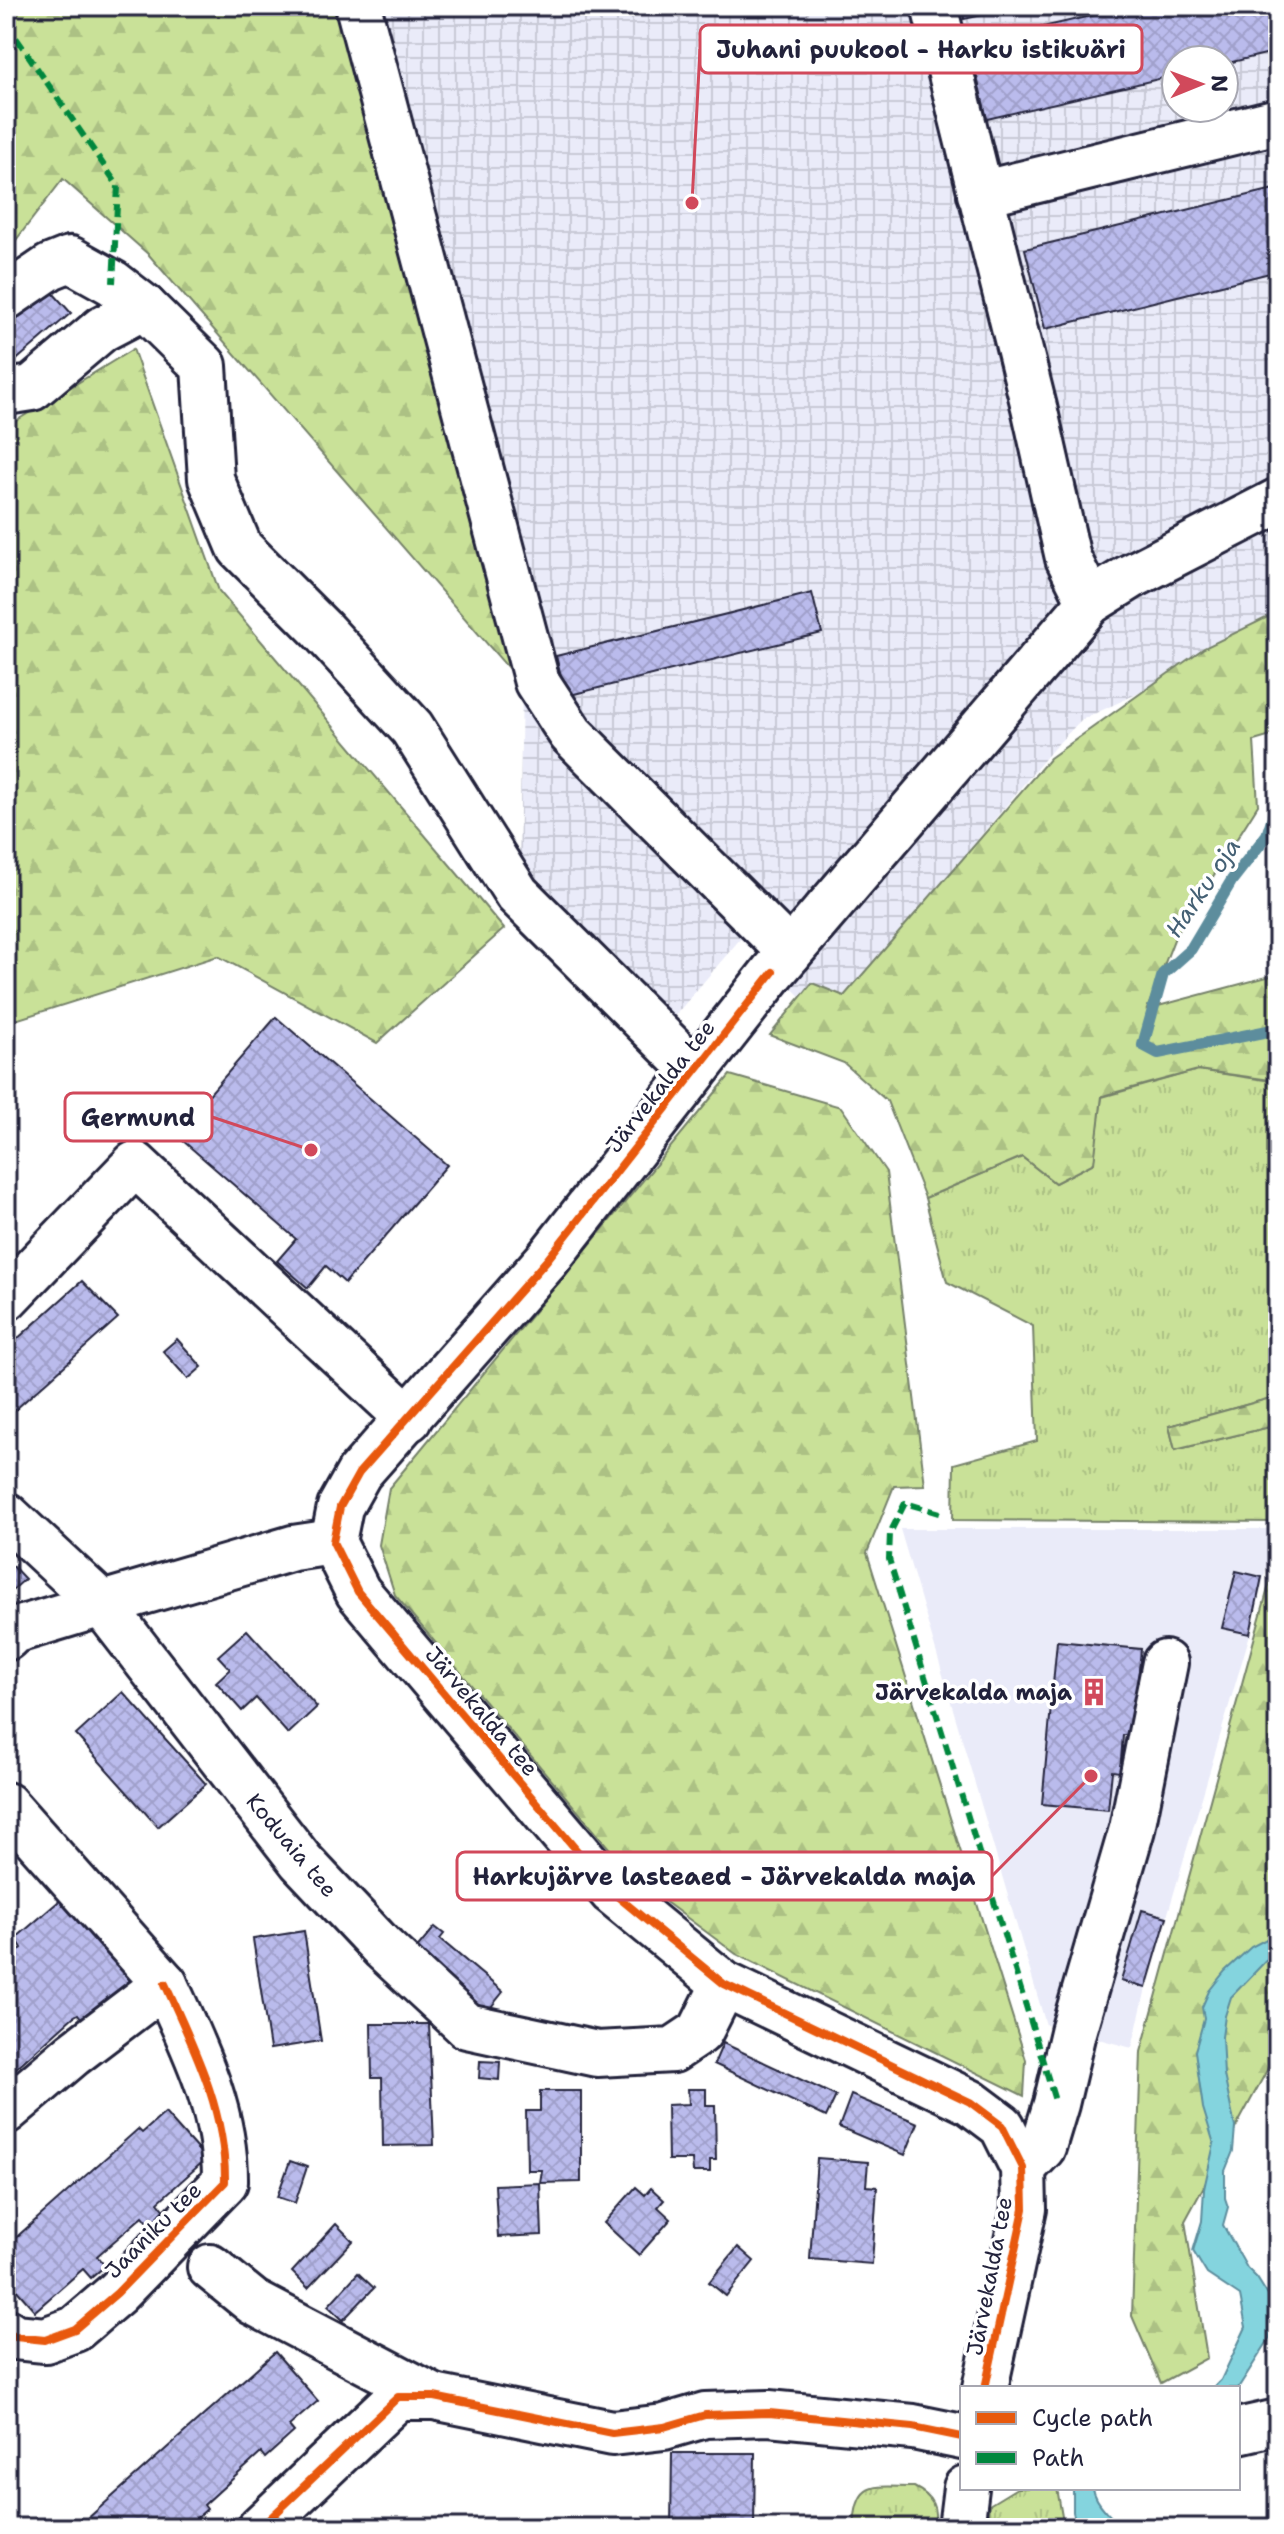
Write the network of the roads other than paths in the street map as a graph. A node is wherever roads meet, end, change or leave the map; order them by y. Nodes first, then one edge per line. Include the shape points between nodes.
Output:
1 (358, 6) edge
2 (934, 6) edge
3 (1278, 121) edge
4 (980, 194) junction
5 (6, 297) edge
6 (144, 307) junction
7 (6, 392) edge
8 (1278, 501) edge
9 (1090, 602) junction
10 (781, 962) junction
11 (695, 1071) junction
12 (6, 1298) edge
13 (409, 1419) junction
14 (6, 1515) edge
15 (333, 1542) junction
16 (102, 1604) junction
17 (6, 1638) edge
18 (1165, 1663) dead end
19 (6, 1805) edge
20 (165, 1984) junction
21 (724, 1984) junction
22 (6, 2111) edge
23 (1023, 2168) junction
24 (210, 2267) dead end
25 (6, 2331) edge
26 (985, 2386) edge
27 (434, 2397) junction
28 (1278, 2422) edge
29 (1240, 2431) edge
30 (960, 2437) edge
31 (966, 2490) edge
32 (260, 2528) edge
33 (961, 2528) edge

1 - 10 street via 537,682 571,734
2 - 4 street
3 - 4 street
4 - 9 street via 1068,558
5 - 6 street via 70,259
6 - 7 street via 102,329 32,388
6 - 11 street via 204,366 211,479 240,548 412,728 517,894
8 - 9 street, Järvekalda tee
9 - 10 street, Järvekalda tee
10 - 11 street, Järvekalda tee
11 - 13 street, Järvekalda tee via 547,1260
12 - 13 street via 135,1164
13 - 15 street, Järvekalda tee via 359,1473 340,1507
14 - 16 street
15 - 16 street via 293,1548
15 - 21 street, Järvekalda tee via 358,1592 612,1892
16 - 17 street via 13,1631
16 - 21 street, Koduaia tee via 301,1861 467,2026 597,2054 673,2050 700,2032
18 - 23 street via 1132,1829 1056,2104 1043,2147
19 - 20 street, Jaaniku tee
20 - 22 street
20 - 25 street, Jaaniku tee via 208,2078 226,2152 225,2182 75,2329 45,2340
21 - 23 street, Järvekalda tee via 970,2102 1002,2126
23 - 26 street, Järvekalda tee via 1024,2209
24 - 27 street via 253,2302
27 - 30 street via 612,2433 705,2415 769,2413
27 - 32 street via 398,2397
28 - 29 street
31 - 33 street

